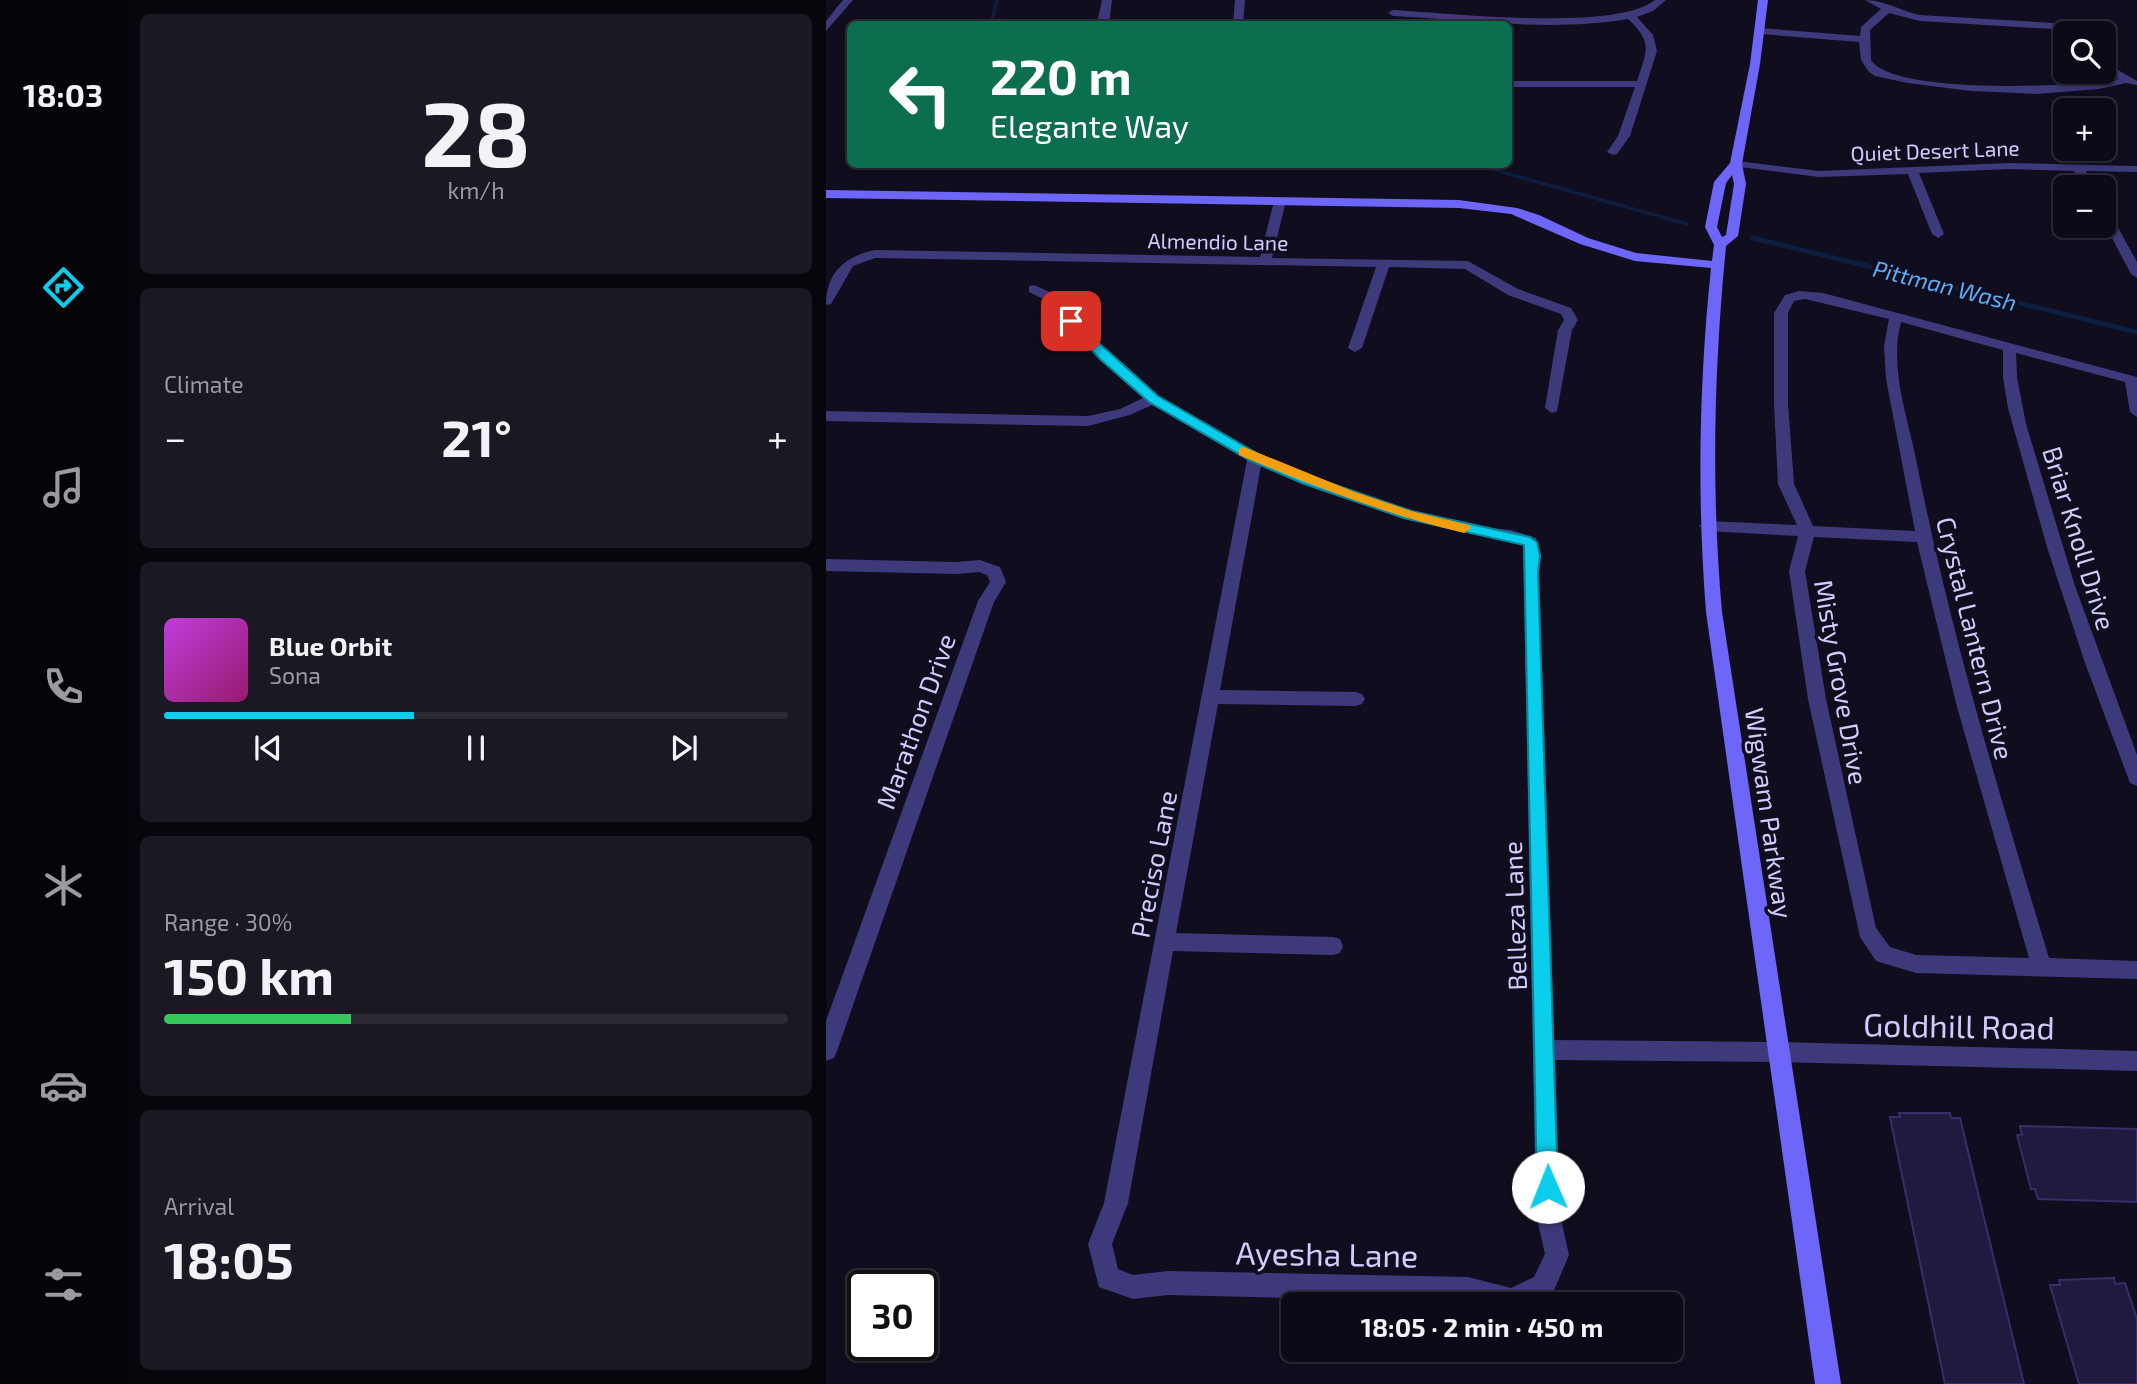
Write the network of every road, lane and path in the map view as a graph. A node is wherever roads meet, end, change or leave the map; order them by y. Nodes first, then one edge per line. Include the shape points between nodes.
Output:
1 (848, 0) edge
2 (1107, 0) edge
3 (1240, 0) edge
4 (1397, 0) edge
5 (1661, 0) edge
6 (1763, 0) edge
7 (1870, 0) edge
8 (1887, 9) junction
9 (1393, 13) junction
10 (1630, 16) junction
11 (1102, 21) edge
12 (1238, 21) edge
13 (1388, 21) edge
14 (827, 25) edge
15 (2053, 26) edge
16 (1760, 31) junction
17 (1864, 39) junction
18 (2116, 72) edge
19 (2132, 82) edge
20 (1512, 84) edge
21 (1642, 84) junction
22 (1613, 152) dead end
23 (1736, 163) junction
24 (2078, 167) junction
25 (1912, 169) junction
26 (2137, 169) edge
27 (2082, 175) edge
28 (826, 194) edge
29 (1280, 201) junction
30 (1938, 234) dead end
31 (2116, 235) edge
32 (1720, 246) junction
33 (1265, 261) junction
34 (1384, 263) junction
35 (1718, 265) junction
36 (2137, 274) edge
37 (1034, 289) dead end
38 (826, 301) edge
39 (1896, 316) junction
40 (2010, 347) junction
41 (1355, 348) dead end
42 (2134, 380) edge
43 (1153, 399) junction
44 (1552, 408) dead end
45 (2137, 412) edge
46 (826, 416) edge
47 (1255, 458) junction
48 (1707, 526) junction
49 (1808, 531) junction
50 (1921, 537) junction
51 (826, 565) edge
52 (1211, 697) junction
53 (1356, 699) dead end
54 (2137, 778) edge
55 (1166, 942) junction
56 (1333, 946) dead end
57 (2042, 968) junction
58 (2137, 970) edge
59 (1544, 1050) junction
60 (826, 1051) edge
61 (1778, 1052) junction
62 (2137, 1061) edge
63 (1108, 1278) joint
64 (1543, 1286) joint
65 (1828, 1384) edge

1 - 14 street
2 - 11 street
3 - 12 street
4 - 9 street
5 - 10 street
6 - 16 main road, Wigwam Parkway
7 - 8 street
8 - 15 street via 1920,19
8 - 17 street via 1869,23
9 - 10 street via 1515,20
9 - 13 street
10 - 21 street via 1652,41
16 - 17 street
16 - 23 main road, Wigwam Parkway
17 - 19 street via 1868,68 1896,78 2034,90 2084,90
18 - 19 street
20 - 21 street
21 - 22 street via 1624,136
23 - 25 street, Quiet Desert Lane via 1819,174
23 - 32 main road, Wigwam Parkway via 1740,184 1732,236
23 - 32 main road, Wigwam Parkway via 1720,182 1715,204 1712,227
24 - 25 street, Quiet Desert Lane
24 - 26 street, Quiet Desert Lane
24 - 27 street
25 - 30 street
28 - 29 main road
29 - 33 street
29 - 35 main road via 1489,206 1535,218 1584,241 1635,257
31 - 36 street
32 - 35 main road, Wigwam Parkway
33 - 34 street, Almendio Lane
33 - 38 street, Almendio Lane via 875,254 858,256 843,267
34 - 41 street
34 - 44 street, Almendio Lane via 1468,265 1513,292 1566,311 1571,320 1565,330
35 - 48 main road, Wigwam Parkway via 1710,343
37 - 43 street via 1056,300 1089,341
39 - 40 street
39 - 49 street via 1818,296 1791,296 1783,302 1781,404 1786,484
39 - 50 street, Crystal Lantern Drive via 1891,340 1894,371
40 - 42 street
40 - 54 street, Briar Knoll Drive via 2013,392 2042,506 2075,612
42 - 45 street
43 - 46 street via 1116,416 1088,421
43 - 47 street
47 - 52 street, Preciso Lane
47 - 59 street, Belleza Lane via 1409,515 1530,542
48 - 49 street
48 - 61 main road, Wigwam Parkway via 1714,612
49 - 50 street
49 - 57 street, Misty Grove Drive via 1797,570 1817,699 1867,931 1883,954 1916,964
50 - 57 street, Crystal Lantern Drive via 1961,696
51 - 60 street, Marathon Drive via 980,566 994,571 998,582 986,601
52 - 53 street
52 - 55 street, Preciso Lane
55 - 56 street
55 - 63 street, Preciso Lane via 1115,1203 1100,1244
57 - 58 street
59 - 61 street, Goldhill Road
59 - 64 street, Belleza Lane via 1548,1214 1557,1255
61 - 62 street, Goldhill Road
61 - 65 main road, Wigwam Parkway
63 - 64 street, Ayesha Lane via 1133,1287 1168,1283 1468,1289 1511,1300

